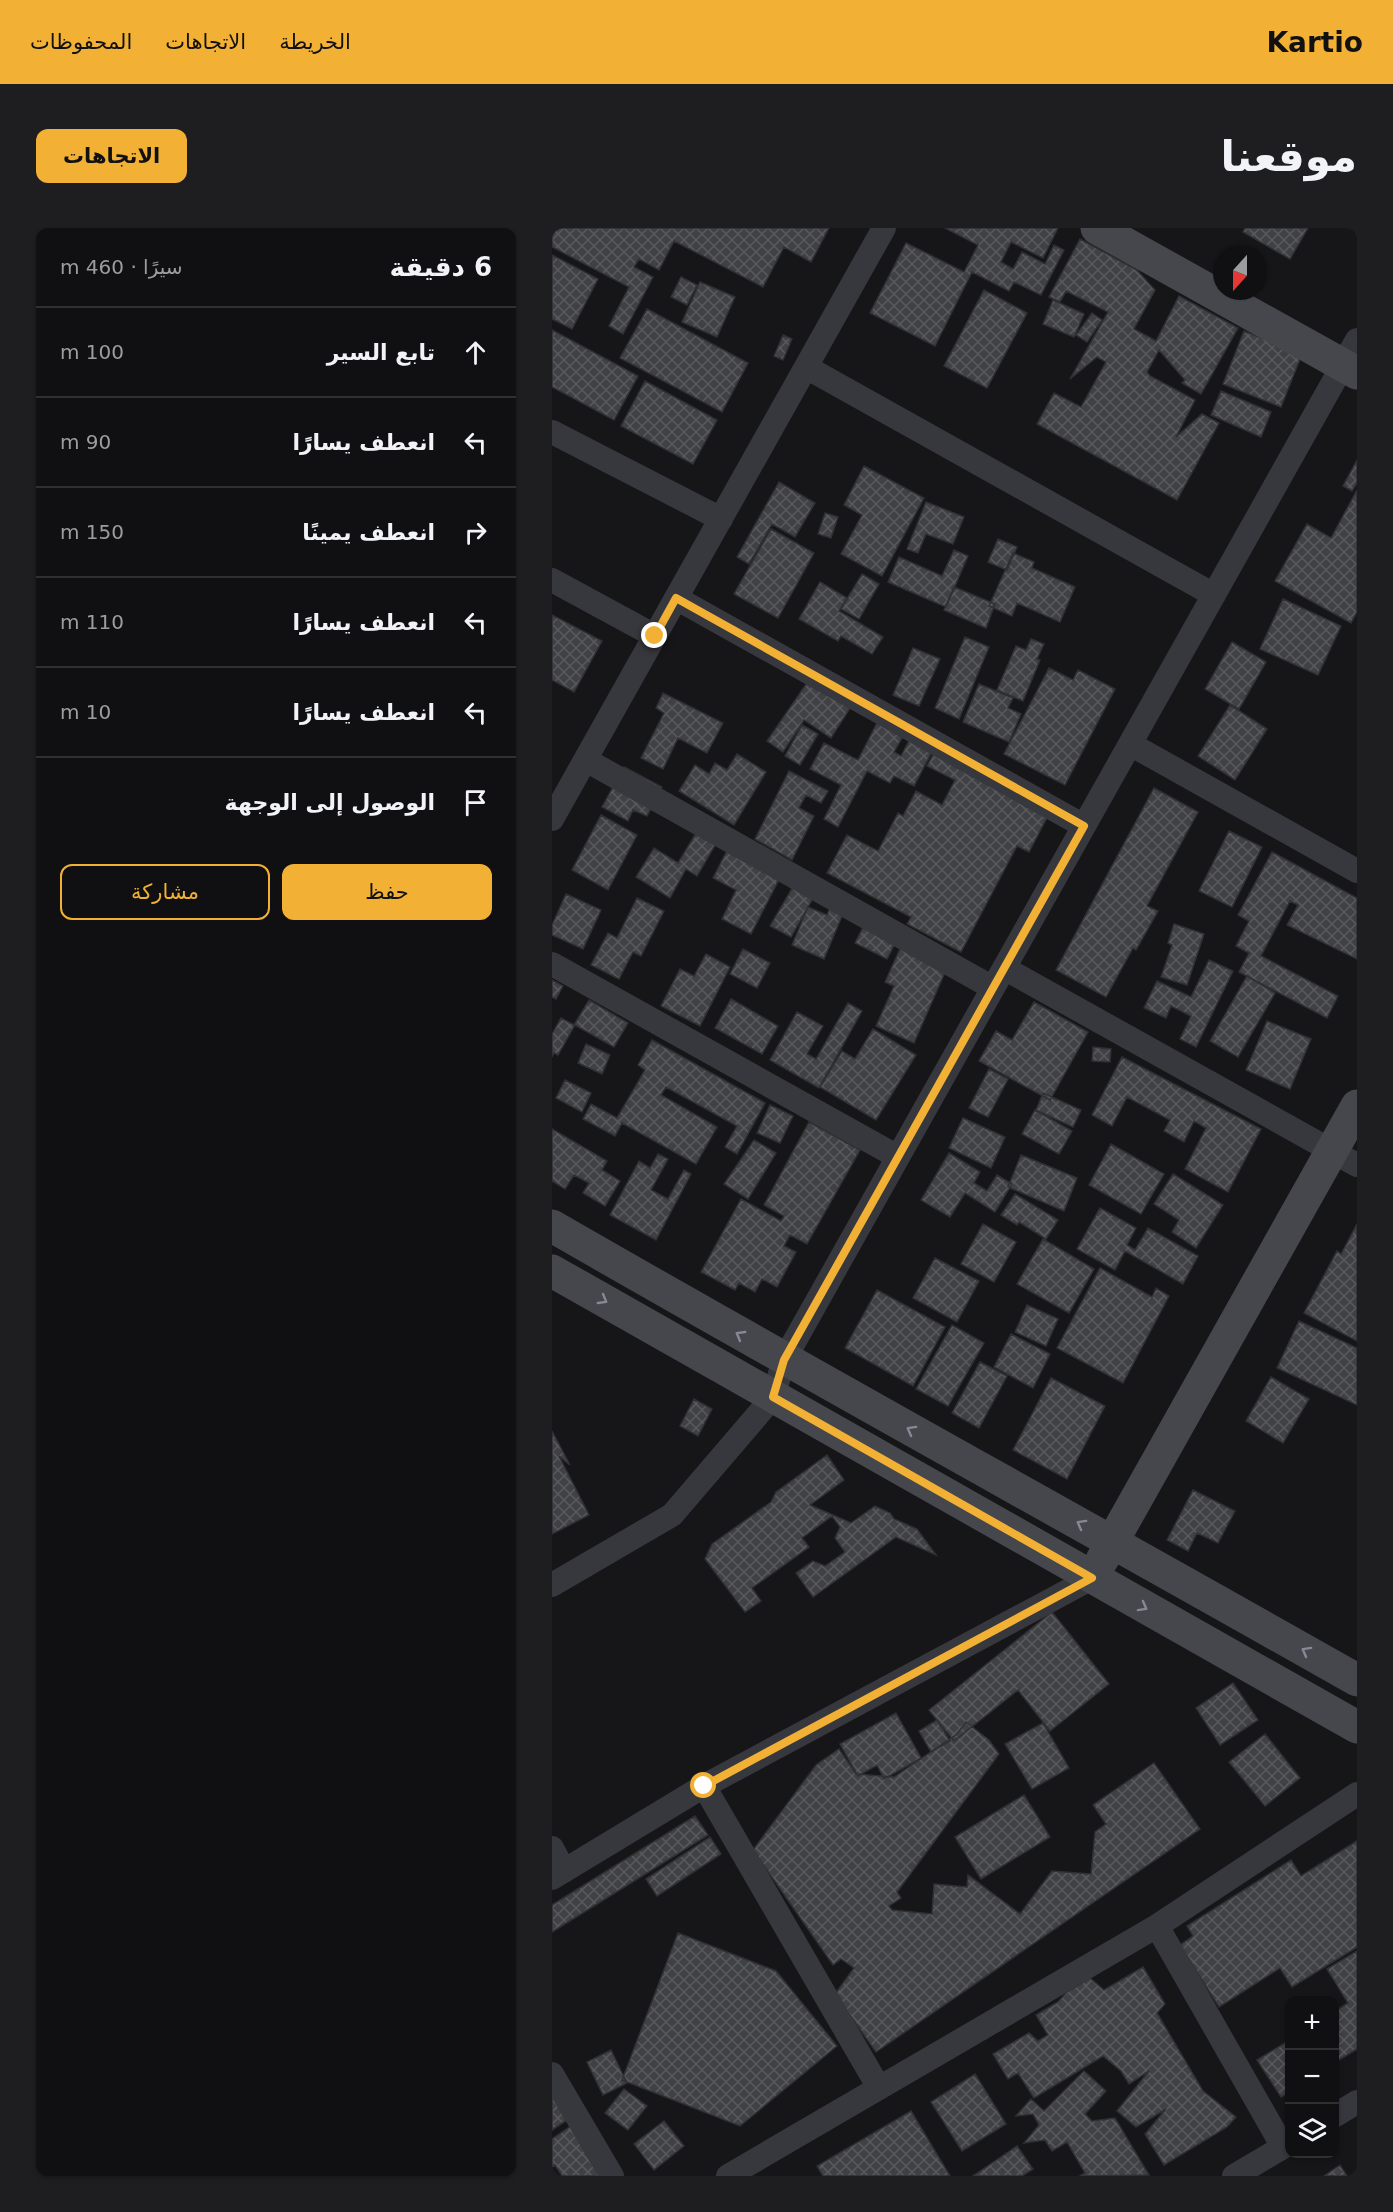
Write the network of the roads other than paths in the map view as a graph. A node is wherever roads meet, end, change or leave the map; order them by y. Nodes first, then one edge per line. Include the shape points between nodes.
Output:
1 (884, 228) edge
2 (1097, 228) edge
3 (1352, 359) edge
4 (806, 367) junction
5 (552, 432) edge
6 (721, 519) junction
7 (552, 580) edge
8 (1214, 595) junction
9 (676, 598) junction
10 (655, 636) junction
11 (1130, 744) junction
12 (586, 760) junction
13 (552, 819) edge
14 (1084, 826) junction
15 (1357, 872) edge
16 (552, 964) edge
17 (999, 978) junction
18 (1357, 1106) edge
19 (898, 1158) junction
20 (1344, 1158) edge
21 (552, 1226) edge
22 (552, 1271) edge
23 (784, 1360) junction
24 (773, 1397) junction
25 (1113, 1542) junction
26 (1092, 1578) junction
27 (552, 1585) edge
28 (1357, 1680) edge
29 (1357, 1727) edge
30 (704, 1786) junction
31 (1357, 1794) edge
32 (552, 1848) edge
33 (558, 1875) edge
34 (1157, 1926) junction
35 (552, 2074) edge
36 (879, 2088) junction
37 (1285, 2143) edge
38 (1285, 2146) edge
39 (612, 2176) edge
40 (728, 2176) edge
41 (1234, 2176) edge

1 - 4 street
2 - 3 main road
3 - 8 street
4 - 6 street
4 - 8 street
5 - 6 street
6 - 9 street
7 - 10 street
8 - 11 street
9 - 10 street
9 - 14 street
10 - 12 street
11 - 14 street
11 - 15 street
12 - 13 street
12 - 17 street
14 - 17 street
16 - 19 street
17 - 19 street
17 - 20 street
18 - 20 main road
19 - 23 street
20 - 25 main road
23 -> 21 main road
22 -> 24 main road
23 - 24 street
25 -> 23 main road
24 - 26 main road
24 - 27 street via 672,1515
25 - 26 main road
28 -> 25 main road
26 -> 29 main road
26 - 30 street
30 - 33 street
30 - 36 street
31 - 34 street
32 - 33 street
34 - 36 street
34 - 37 street
35 - 39 street
36 - 40 street
38 - 41 street

